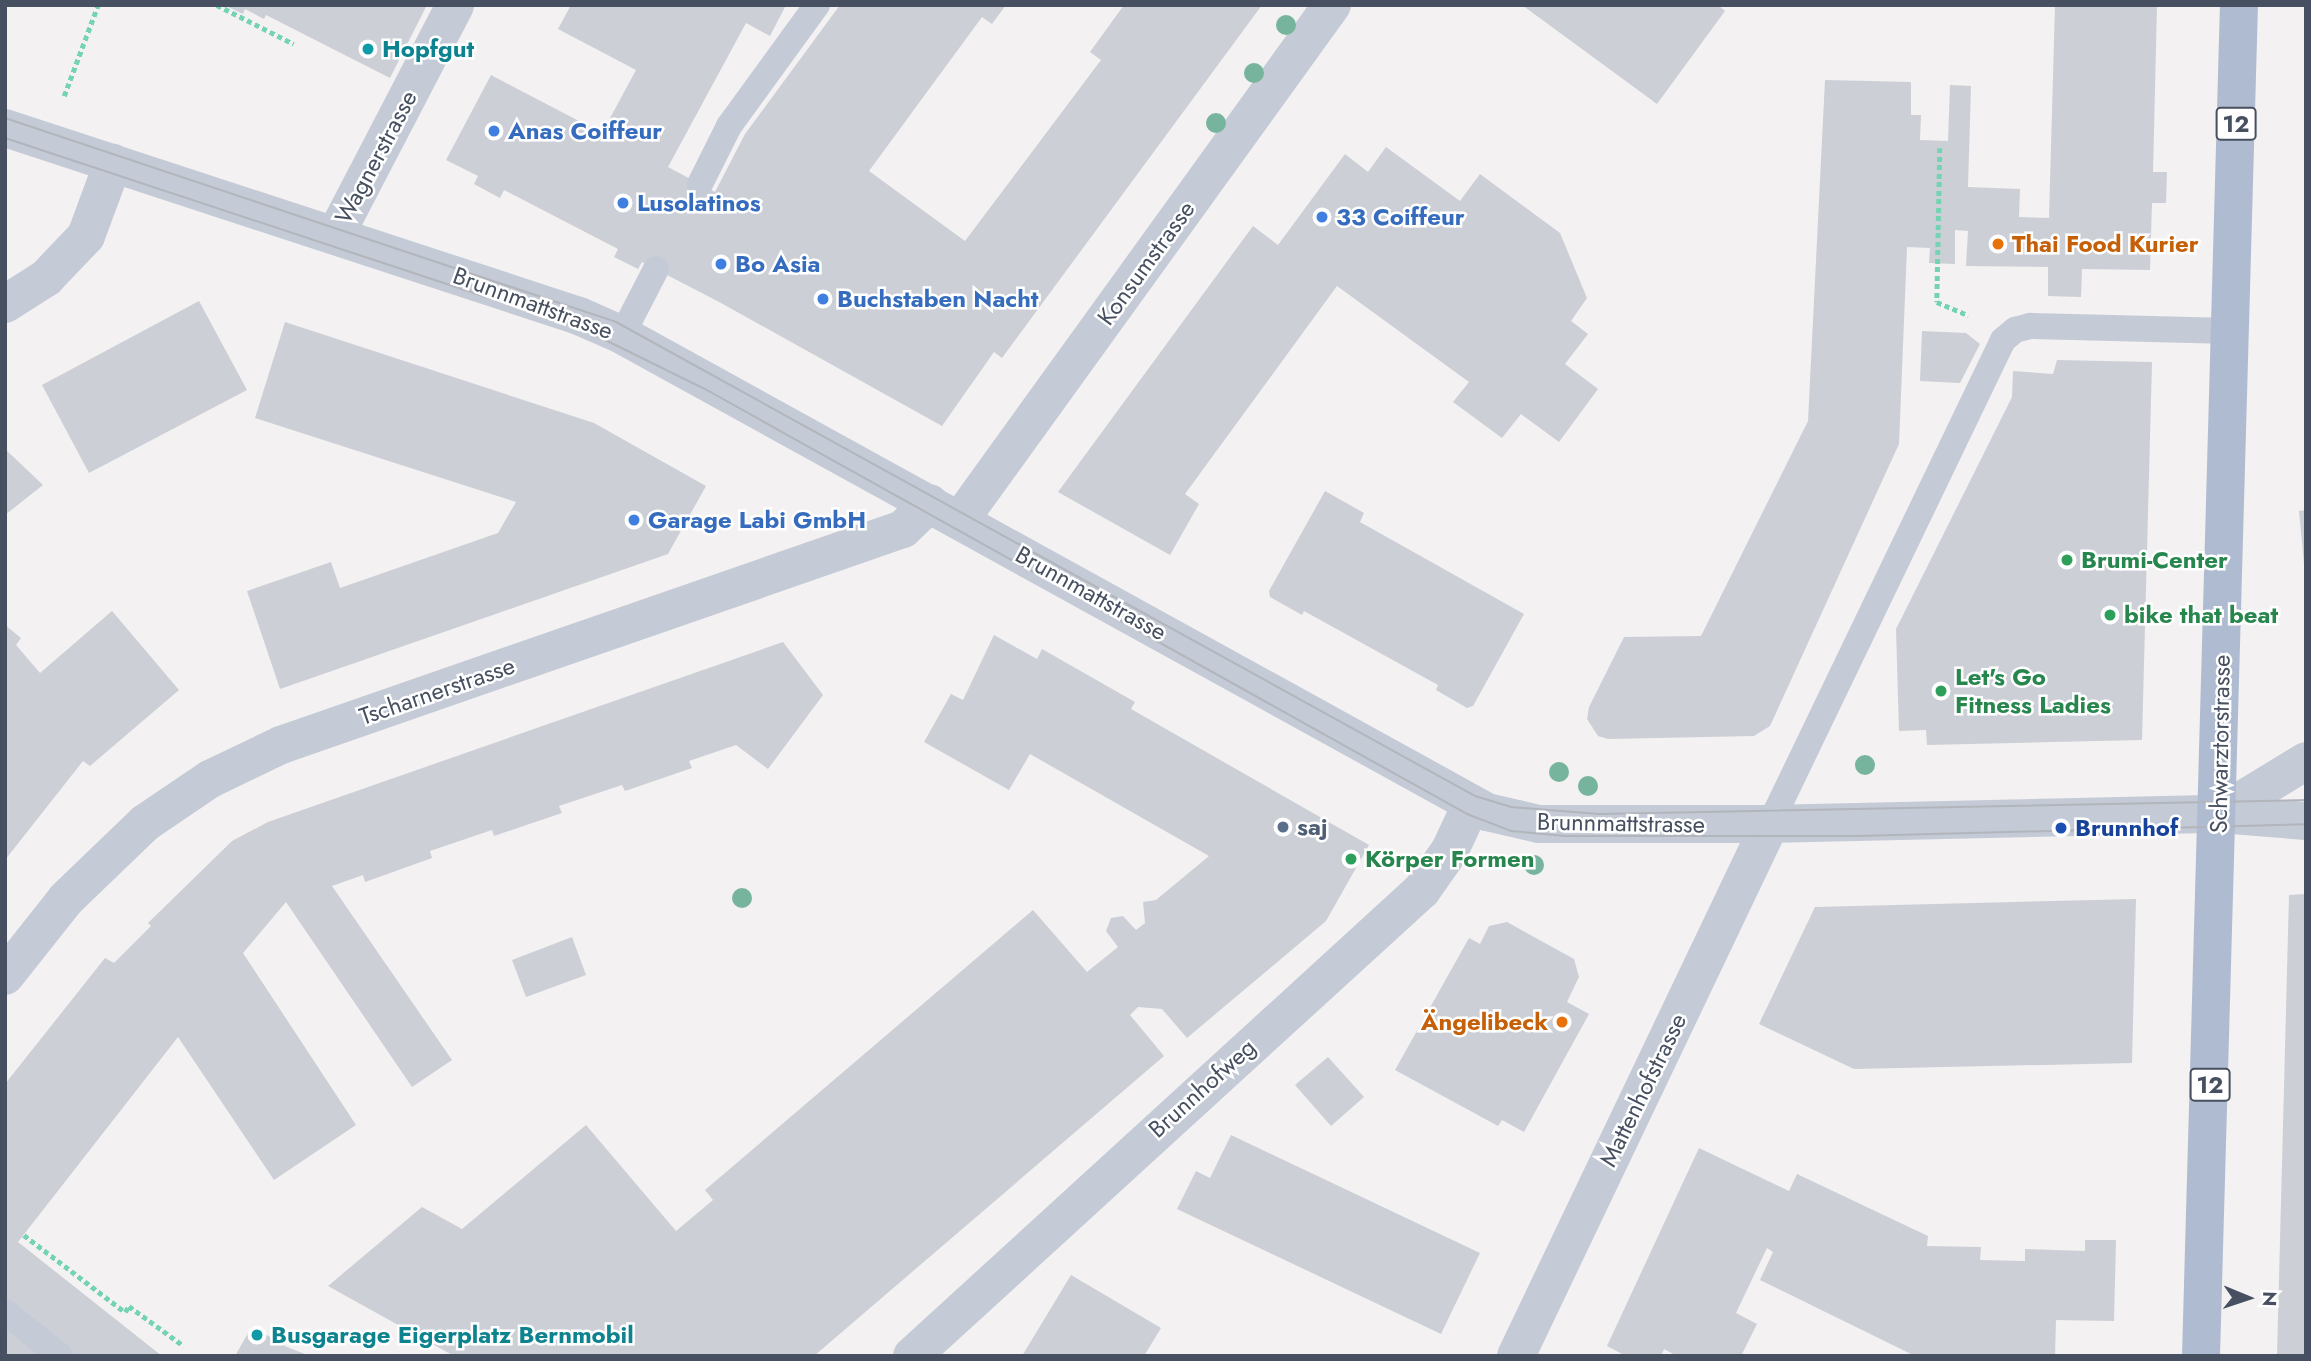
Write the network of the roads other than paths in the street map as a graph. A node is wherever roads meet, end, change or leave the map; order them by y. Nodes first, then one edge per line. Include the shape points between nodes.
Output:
1 (455, 5) edge
2 (817, 5) edge
3 (1332, 5) edge
4 (2245, 6) edge
5 (5, 128) edge
6 (113, 163) junction
7 (700, 184) dead end
8 (335, 234) junction
9 (656, 269) dead end
10 (5, 304) edge
11 (2231, 331) junction
12 (622, 335) junction
13 (945, 512) junction
14 (2306, 761) edge
15 (1472, 805) junction
16 (2219, 814) junction
17 (2306, 821) edge
18 (1770, 824) junction
19 (5, 975) edge
20 (5, 1312) edge
21 (60, 1356) edge
22 (912, 1356) edge
23 (1516, 1356) edge
24 (2201, 1356) edge

1 - 8 street, Wagnerstrasse
2 - 7 lane via 729,126
3 - 13 street, Konsumstrasse
4 - 11 main road, Schwarztorstrasse / 12
5 - 6 street, Brunnmattstrasse
6 - 8 street, Brunnmattstrasse
6 - 10 street via 86,236 46,278
8 - 12 street, Brunnmattstrasse via 579,316
9 - 12 lane
11 - 16 main road, Schwarztorstrasse / 12
11 - 18 lane via 2030,326 2015,330 2003,341
12 - 13 street, Brunnmattstrasse
13 - 15 street, Brunnmattstrasse
13 - 19 street, Tscharnerstrasse via 281,745 210,779 145,823 66,899
14 - 16 street
15 - 18 street, Brunnmattstrasse via 1539,824
15 - 22 street, Brunnhofweg via 1450,850 1422,890
16 - 17 street, Brunnmattstrasse
16 - 18 street, Brunnmattstrasse
16 - 24 main road, Schwarztorstrasse / 12
18 - 23 street, Mattenhofstrasse
20 - 21 lane

